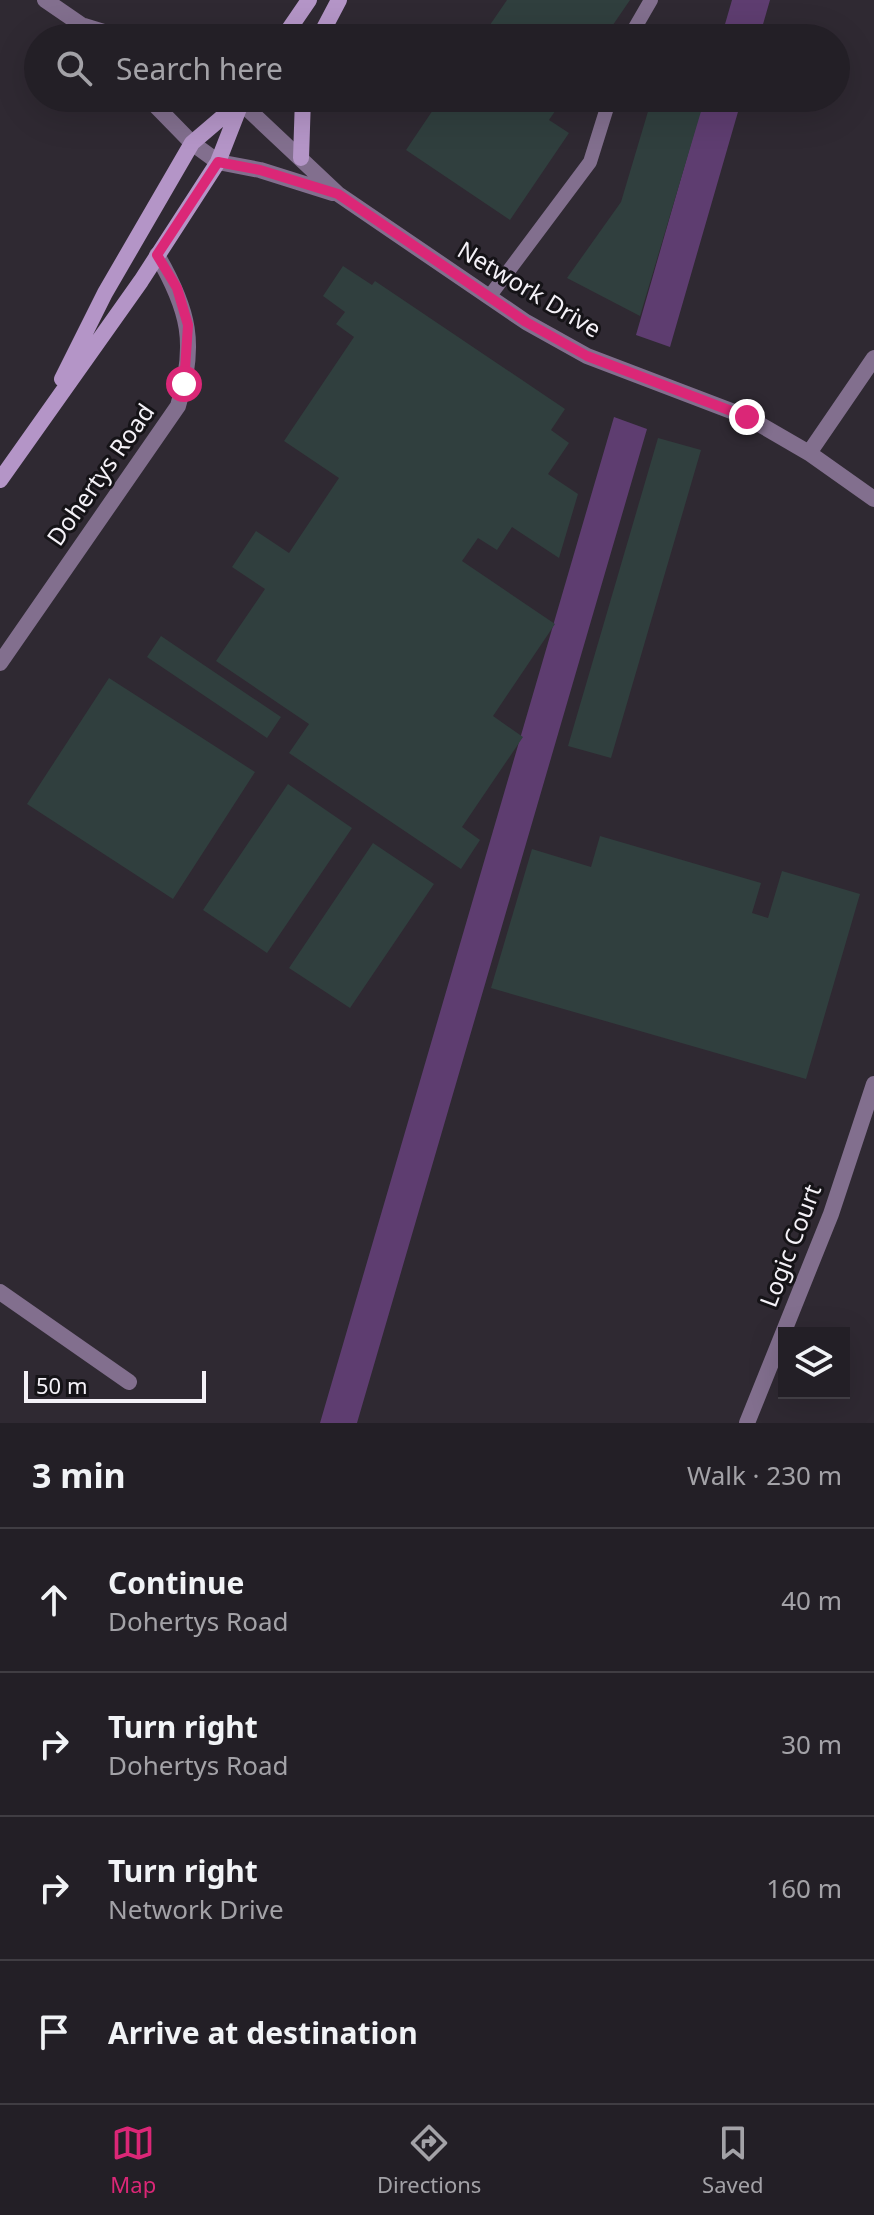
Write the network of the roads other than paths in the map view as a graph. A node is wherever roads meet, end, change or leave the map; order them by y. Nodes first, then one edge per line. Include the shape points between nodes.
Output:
1 (45, 0) edge
2 (309, 0) edge
3 (339, 0) edge
4 (651, 0) edge
5 (77, 24) edge
6 (293, 24) edge
7 (326, 24) edge
8 (637, 24) edge
9 (162, 112) edge
10 (226, 112) edge
11 (235, 112) edge
12 (253, 112) edge
13 (303, 112) edge
14 (606, 112) edge
15 (192, 143) junction
16 (301, 158) junction
17 (218, 162) junction
18 (338, 194) junction
19 (157, 255) junction
20 (489, 297) junction
21 (874, 358) edge
22 (47, 411) junction
23 (809, 453) junction
24 (0, 480) edge
25 (874, 499) edge
26 (0, 663) edge
27 (874, 1084) edge
28 (0, 1292) edge
29 (129, 1382) dead end
30 (747, 1423) edge

1 - 5 street
2 - 6 main road
3 - 7 main road
4 - 8 lane
9 - 15 street
10 - 15 main road
11 - 17 main road
12 - 16 street, Network Drive
13 - 16 main road
14 - 20 lane via 590,162
15 - 17 street
15 - 22 main road via 105,293
16 - 18 street, Network Drive
17 - 18 street, Network Drive
17 - 19 main road
18 - 20 street, Network Drive
19 - 22 main road
19 - 26 street, Dohertys Road via 177,288 188,325 178,406
20 - 23 street, Network Drive via 587,356 747,417
21 - 23 street
22 - 24 main road
23 - 25 street, Network Drive
27 - 30 street, Logic Court via 831,1214
28 - 29 street

